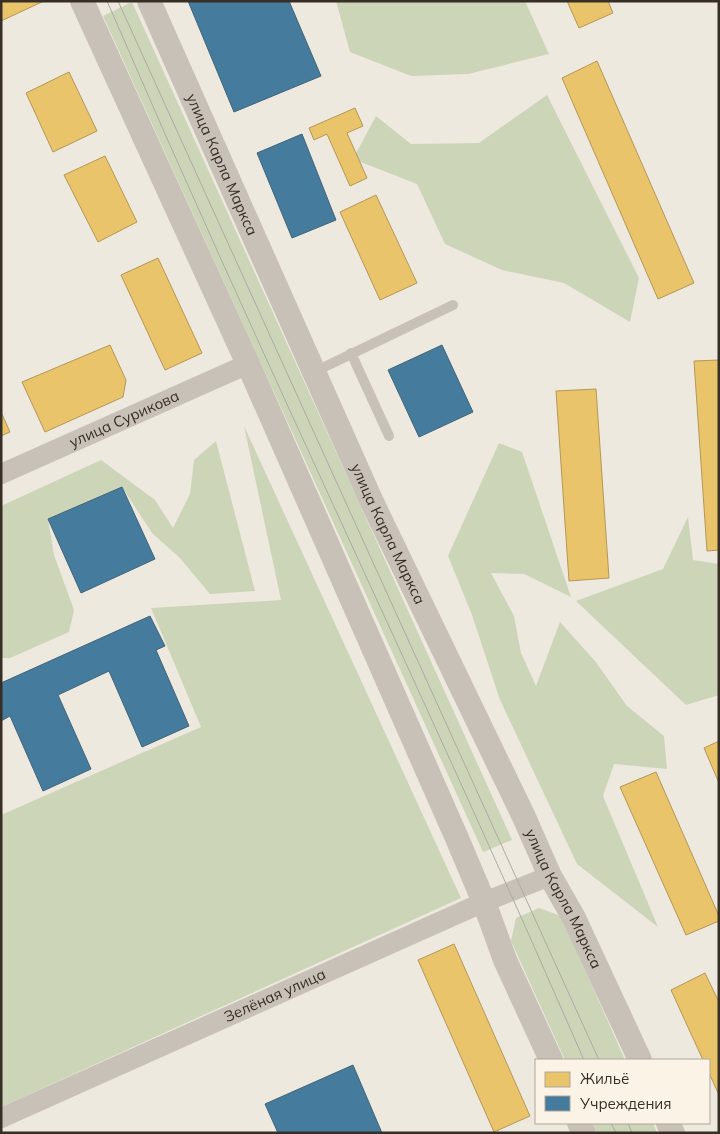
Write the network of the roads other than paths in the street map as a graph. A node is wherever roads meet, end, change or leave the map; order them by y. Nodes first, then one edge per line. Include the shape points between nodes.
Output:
1 (82, 1) edge
2 (149, 1) edge
3 (453, 305) dead end
4 (351, 353) junction
5 (248, 364) junction
6 (313, 372) junction
7 (388, 436) dead end
8 (1, 474) edge
9 (550, 876) junction
10 (484, 902) junction
11 (551, 1059) edge
12 (640, 1059) edge
13 (1, 1118) edge

1 - 5 street
2 - 6 street, улица Карла Маркса
3 - 4 lane
4 - 6 lane
4 - 7 lane
5 - 8 street, улица Сурикова
5 - 10 street
6 - 9 street, улица Карла Маркса
9 - 10 street, Зелёная улица
9 - 12 street, улица Карла Маркса via 574,918
10 - 11 street via 505,960
10 - 13 street, Зелёная улица

